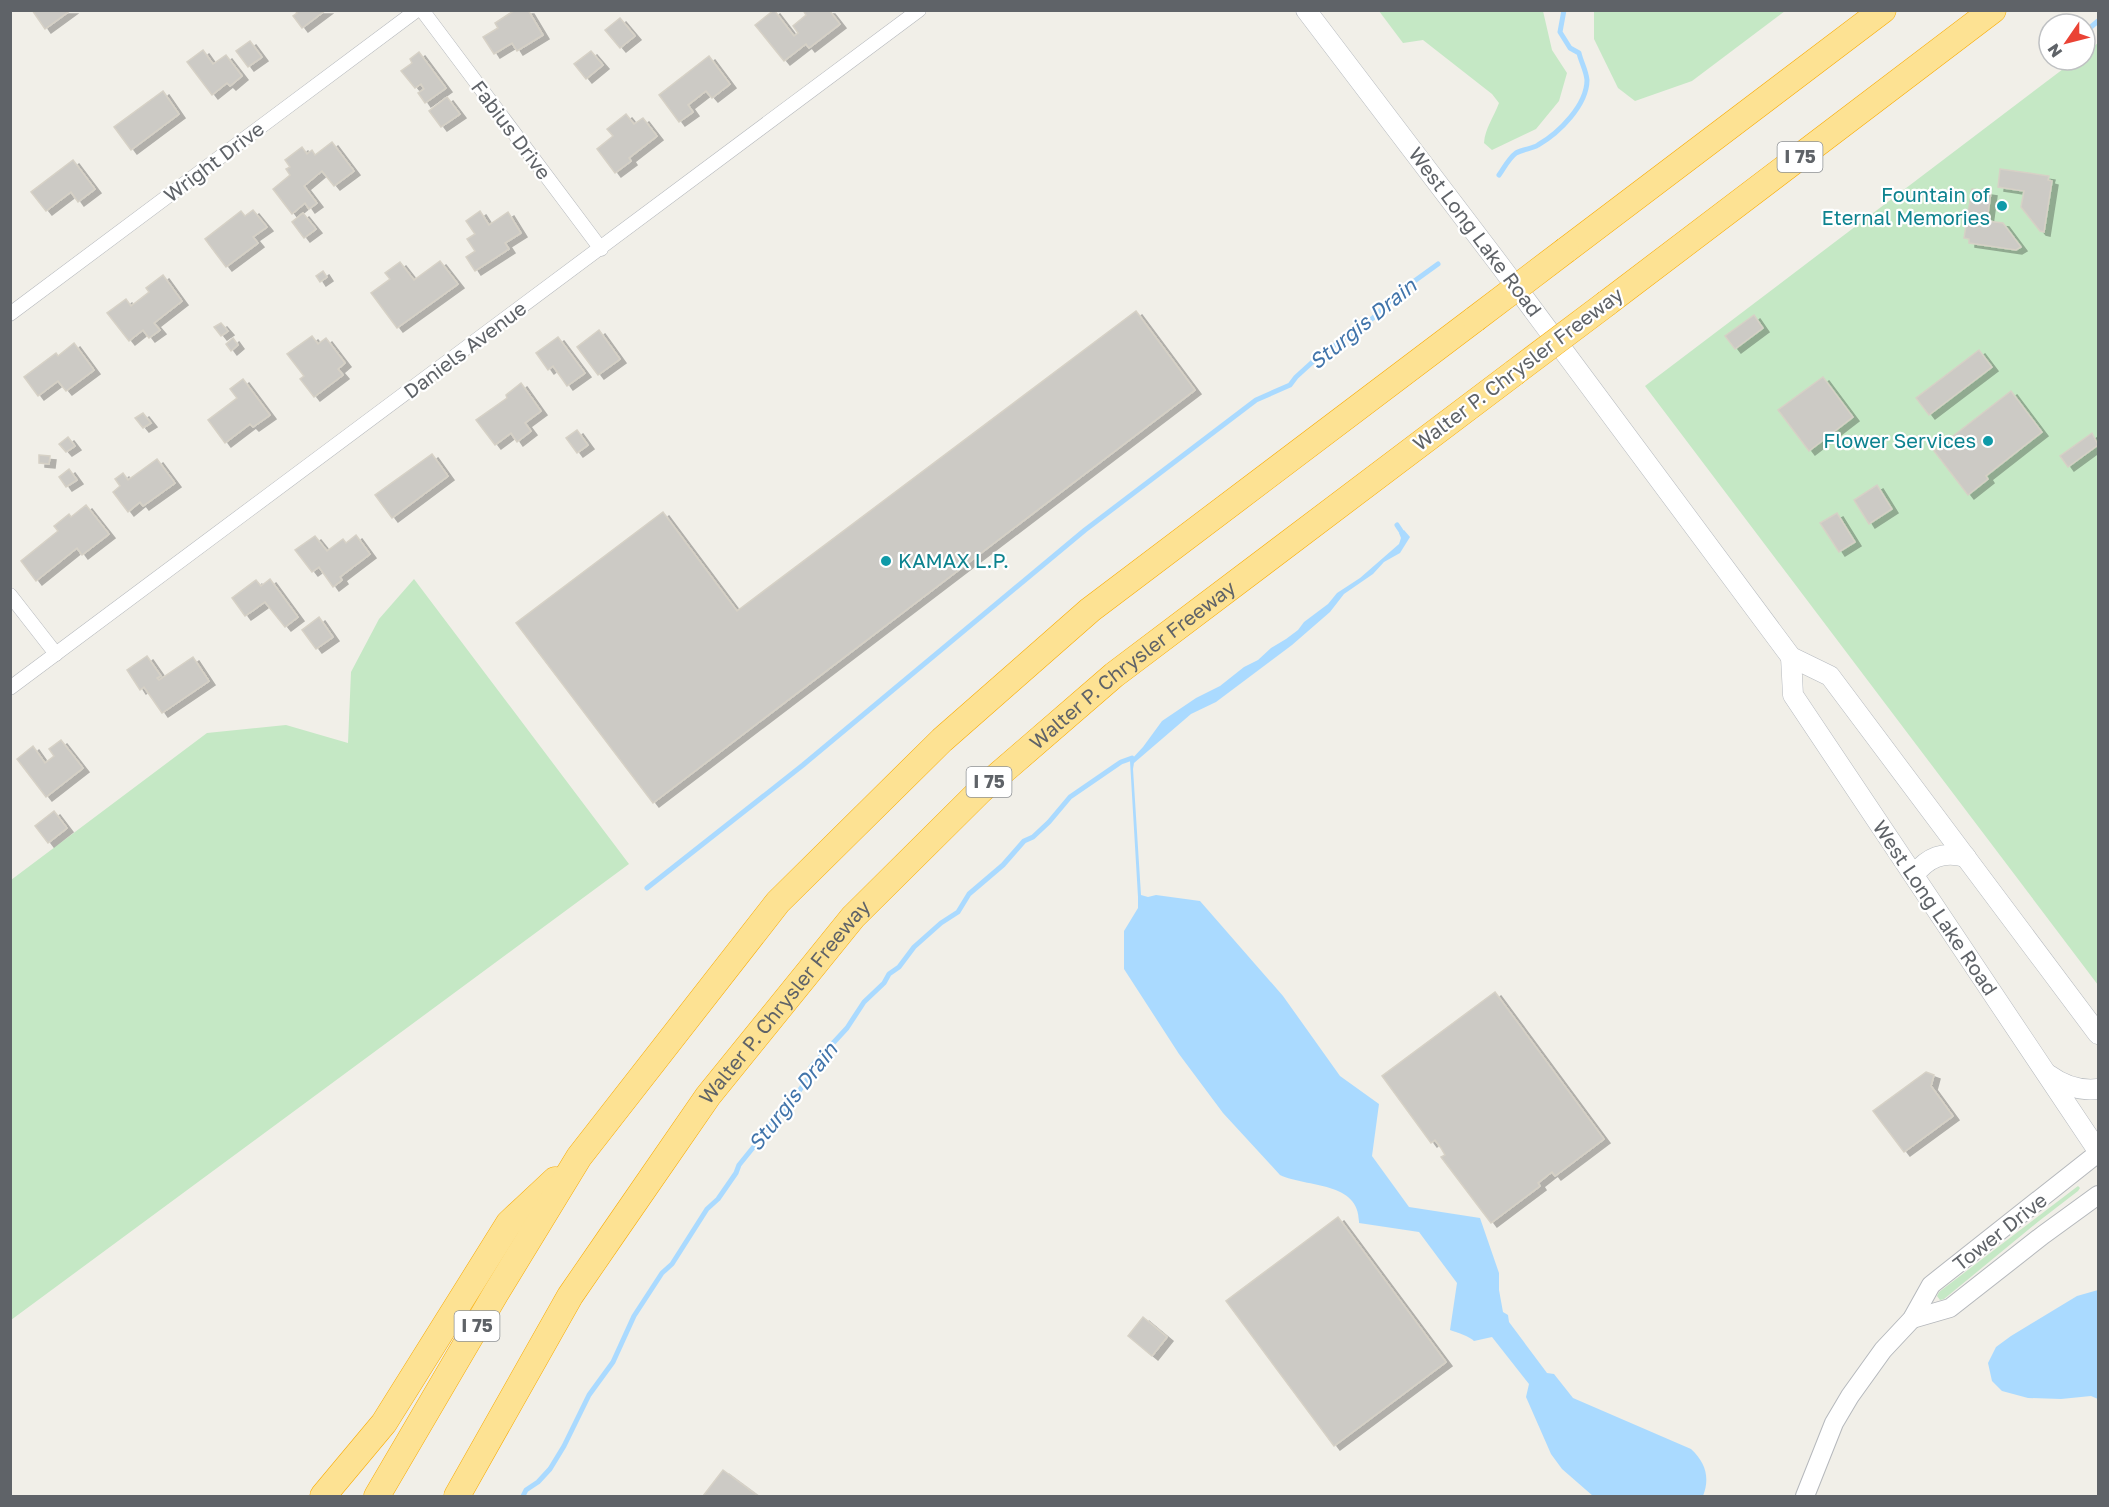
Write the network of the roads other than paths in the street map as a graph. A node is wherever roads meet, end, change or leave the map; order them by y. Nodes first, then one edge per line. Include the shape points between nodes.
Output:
1 (417, 10) edge
2 (422, 10) edge
3 (919, 10) edge
4 (1306, 10) edge
5 (1882, 10) edge
6 (1993, 10) edge
7 (601, 249) junction
8 (10, 314) edge
9 (10, 595) edge
10 (56, 654) junction
11 (1791, 657) junction
12 (10, 688) edge
13 (1966, 857) junction
14 (1914, 875) junction
15 (2098, 1034) edge
16 (2044, 1072) junction
17 (2098, 1089) edge
18 (2098, 1152) edge
19 (579, 1157) junction
20 (2098, 1195) edge
21 (1912, 1319) junction
22 (323, 1497) edge
23 (377, 1497) edge
24 (457, 1497) edge
25 (1804, 1497) edge

1 - 8 street, Wright Drive
2 - 7 street, Fabius Drive
3 - 7 street, Daniels Avenue
4 - 11 main road, West Long Lake Road
5 - 19 highway, I 75, bridge via 1090,610 942,740 778,902
6 - 24 highway, Walter P. Chrysler Freeway / I 75, bridge via 1114,675 981,790 853,917 708,1096 570,1296
7 - 10 street, Daniels Avenue
9 - 10 street
10 - 12 street, Daniels Avenue
11 - 13 main road, West Long Lake Road via 1830,676
11 - 14 main road, West Long Lake Road via 1793,695
13 - 14 main road via 1942,854 1931,858
13 - 15 main road, West Long Lake Road
14 - 16 main road, West Long Lake Road
16 - 17 main road via 2078,1089
16 - 18 main road, West Long Lake Road
18 - 21 street, Tower Drive via 1931,1286
19 - 22 highway via 509,1223 384,1423
19 - 23 highway, I 75
20 - 21 street, Tower Drive via 1950,1308
21 - 25 street, Tower Drive via 1883,1350 1850,1396 1834,1423

